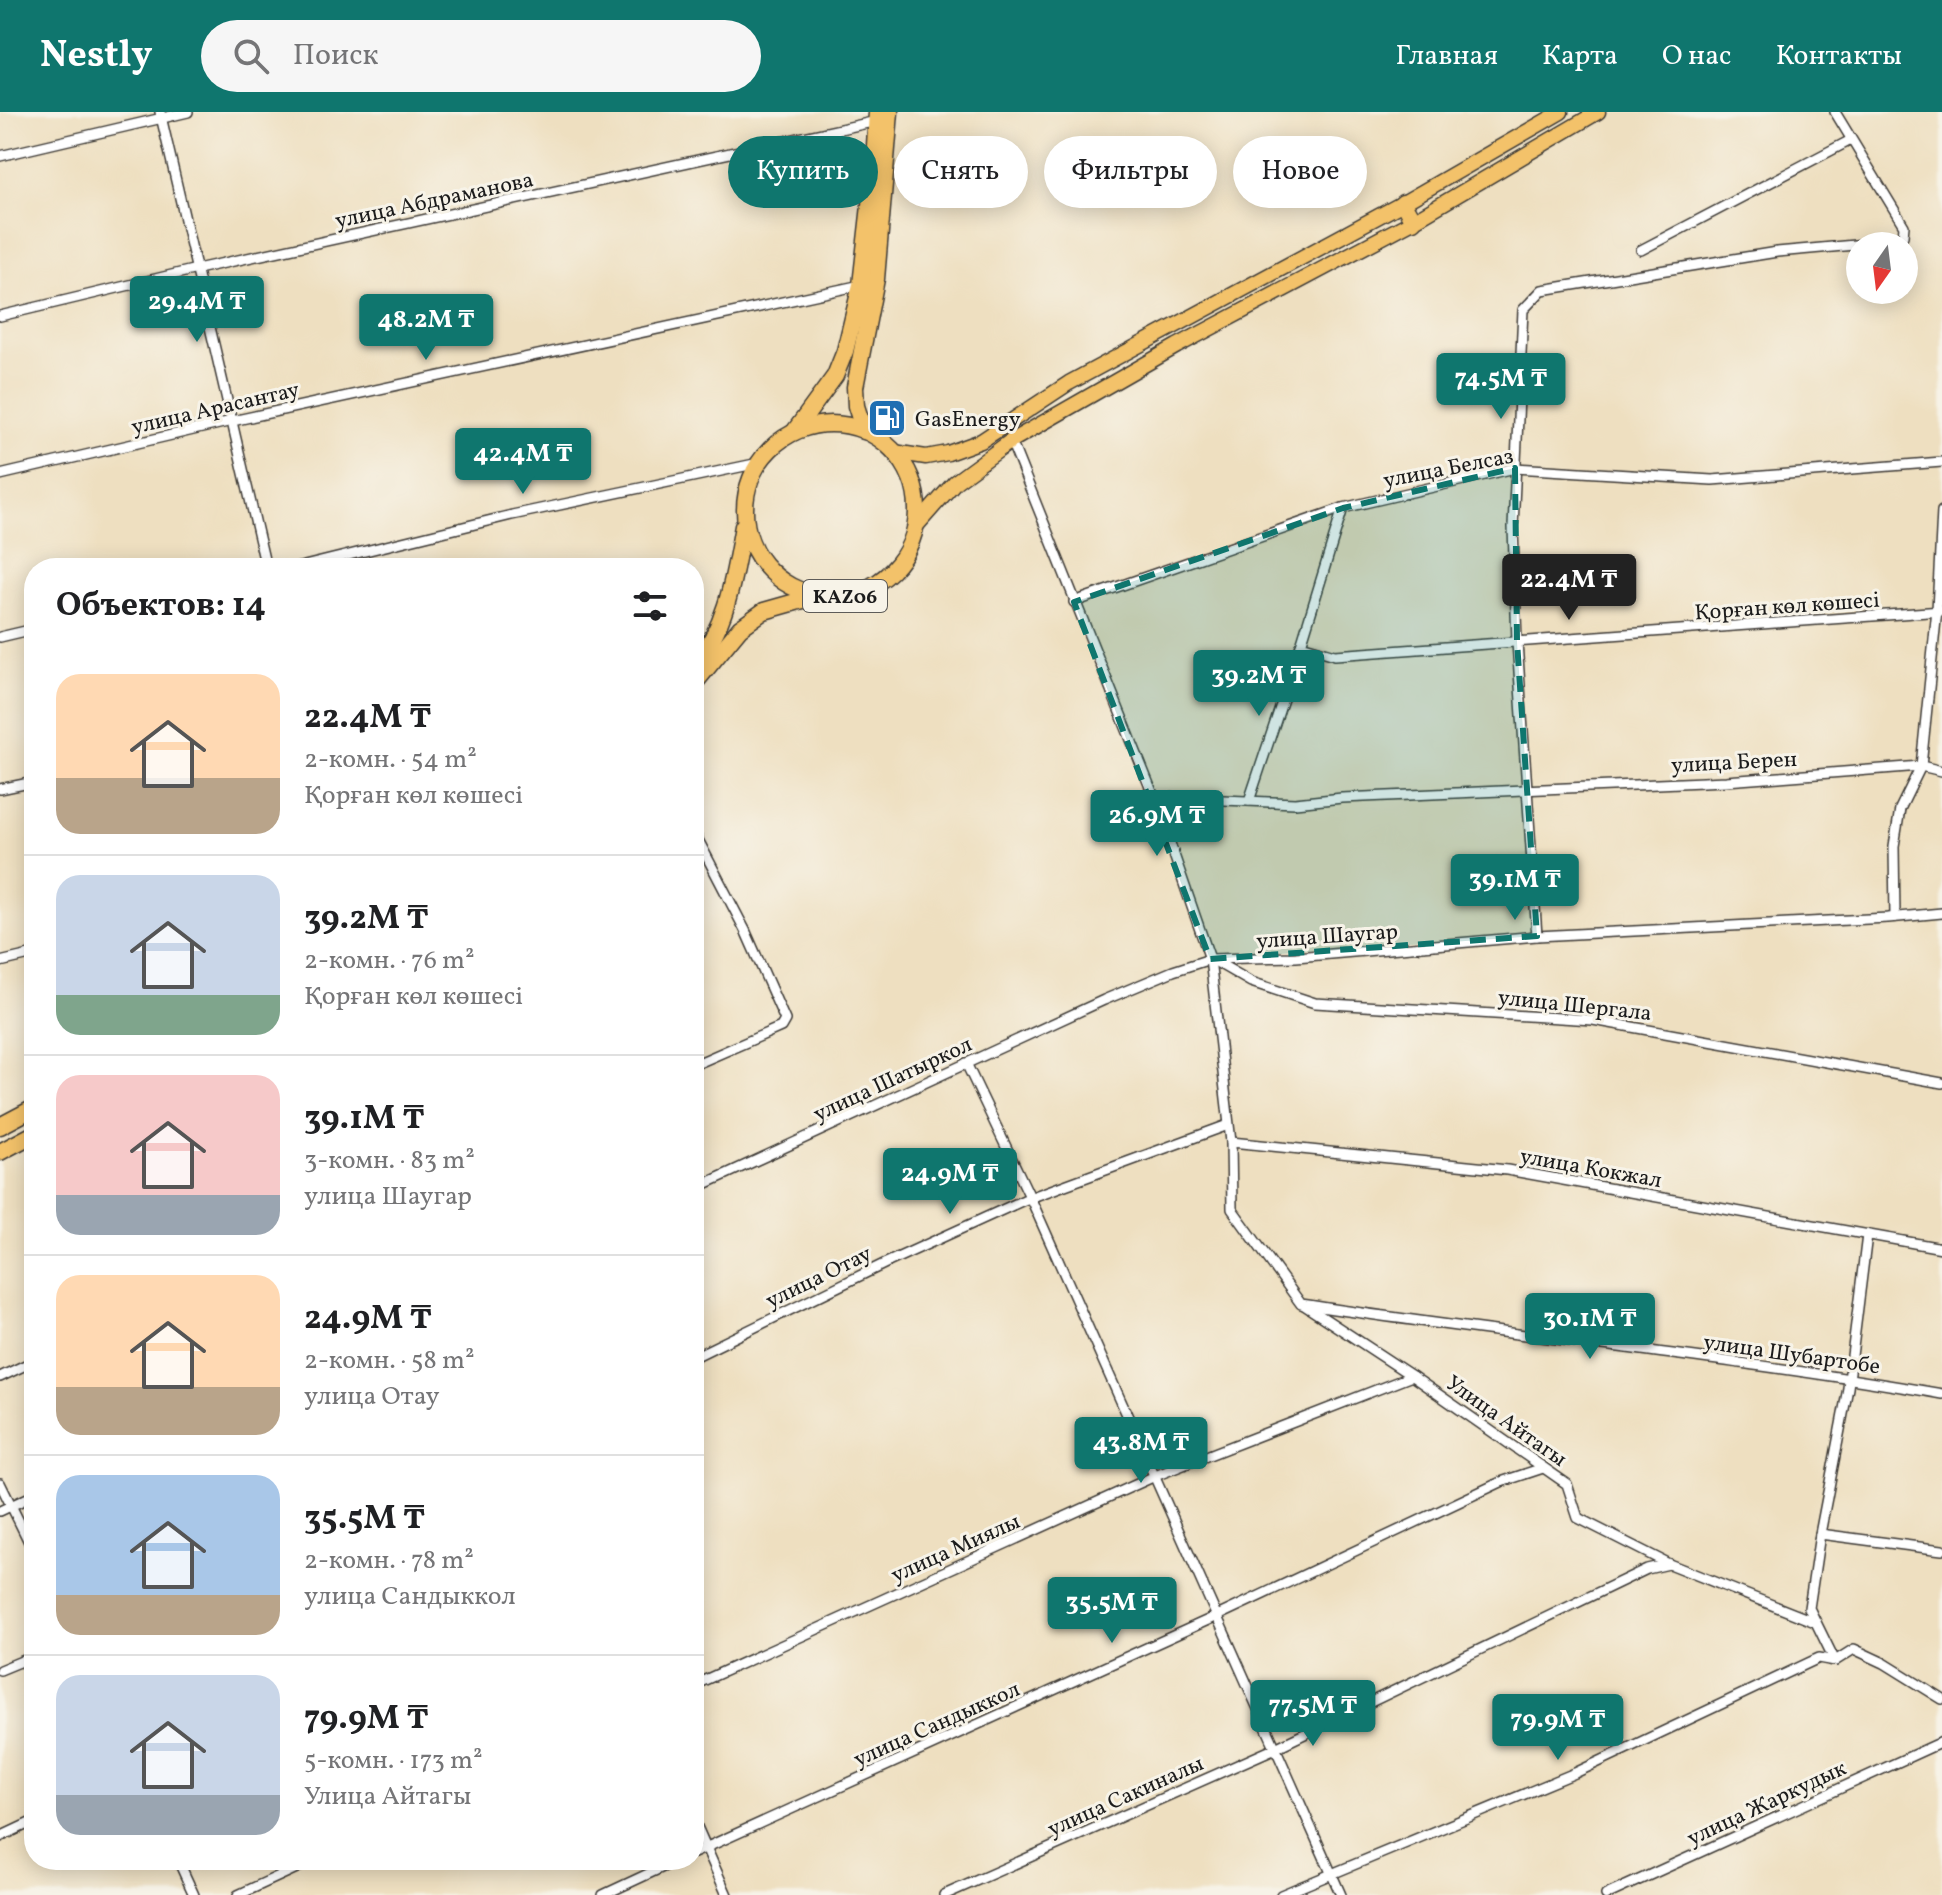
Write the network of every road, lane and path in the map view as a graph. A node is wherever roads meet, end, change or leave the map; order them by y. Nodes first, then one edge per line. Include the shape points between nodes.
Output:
1 (188, 112) edge
2 (1561, 112) edge
3 (1598, 112) edge
4 (1835, 112) edge
5 (160, 115) edge
6 (881, 115) edge
7 (1851, 140) junction
8 (0, 156) edge
9 (1403, 203) junction
10 (1413, 221) junction
11 (1641, 250) dead end
12 (197, 269) junction
13 (861, 285) junction
14 (0, 316) edge
15 (232, 421) junction
16 (864, 431) junction
17 (794, 432) junction
18 (1011, 441) junction
19 (894, 452) junction
20 (1942, 462) edge
21 (759, 463) junction
22 (1515, 468) junction
23 (0, 475) edge
24 (1343, 508) junction
25 (1942, 511) edge
26 (745, 520) junction
27 (917, 525) junction
28 (264, 558) edge
29 (337, 558) edge
30 (817, 596) junction
31 (1074, 602) junction
32 (1940, 611) edge
33 (24, 631) edge
34 (0, 637) edge
35 (1517, 642) junction
36 (1301, 645) junction
37 (704, 651) edge
38 (704, 672) edge
39 (1921, 766) junction
40 (1942, 771) edge
41 (24, 784) edge
42 (0, 789) edge
43 (1527, 789) junction
44 (1154, 797) junction
45 (1249, 801) junction
46 (704, 851) edge
47 (1942, 913) edge
48 (1895, 917) junction
49 (1537, 936) junction
50 (24, 956) edge
51 (1210, 959) junction
52 (0, 962) edge
53 (1104, 1000) joint
54 (704, 1061) edge
55 (966, 1063) junction
56 (1942, 1083) edge
57 (24, 1113) edge
58 (1228, 1125) junction
59 (0, 1126) edge
60 (24, 1139) edge
61 (1231, 1142) junction
62 (0, 1152) edge
63 (704, 1184) edge
64 (1030, 1197) junction
65 (1867, 1235) junction
66 (1942, 1248) edge
67 (1301, 1304) junction
68 (704, 1352) edge
69 (24, 1366) edge
70 (1412, 1376) junction
71 (0, 1377) edge
72 (1849, 1378) junction
73 (1942, 1394) edge
74 (1543, 1468) junction
75 (1155, 1476) junction
76 (0, 1483) edge
77 (24, 1500) edge
78 (12, 1506) junction
79 (0, 1511) edge
80 (24, 1531) edge
81 (1820, 1534) junction
82 (1942, 1550) edge
83 (1669, 1564) junction
84 (1217, 1616) junction
85 (1815, 1622) junction
86 (24, 1660) edge
87 (1835, 1661) junction
88 (0, 1670) edge
89 (704, 1680) edge
90 (1942, 1699) edge
91 (1942, 1742) edge
92 (1276, 1747) junction
93 (24, 1826) edge
94 (0, 1837) edge
95 (704, 1842) edge
96 (706, 1847) junction
97 (183, 1870) edge
98 (292, 1870) edge
99 (657, 1870) edge
100 (1332, 1873) junction
101 (194, 1895) edge
102 (238, 1895) edge
103 (603, 1895) edge
104 (727, 1895) edge
105 (944, 1895) edge
106 (1281, 1895) edge
107 (1341, 1895) edge
108 (1606, 1895) edge

1 - 5 street
2 - 9 main road
3 - 10 main road
4 - 7 street
5 - 8 street
5 - 12 street
6 - 12 street, улица Абдраманова
6 - 13 highway, KАZ06
6 - 16 highway via 876,279 855,387
7 - 11 street
7 - 22 street via 1904,226 1899,241 1777,252 1542,290 1531,299 1523,310
9 - 10 highway
9 - 19 main road via 1069,383 981,441 926,457
10 - 18 main road
12 - 14 street, улица Абдраманова
12 - 15 street
13 - 15 street, улица Арасантау
13 - 17 highway, KАZ06 via 835,376
15 - 23 street, улица Арасантау
15 - 28 street
16 - 17 highway, KАZ06 via 817,425
16 - 19 highway, KАZ06
17 - 21 highway, KАZ06
18 - 27 main road via 955,482
18 - 31 street
19 - 27 highway, KАZ06 via 913,486
20 - 22 street, улица Белсаз via 1712,480
21 - 26 highway, KАZ06 via 747,490
21 - 29 street
22 - 24 street, улица Белсаз
22 - 35 street
24 - 31 street, улица Белсаз
24 - 36 street
25 - 32 street
26 - 30 highway, KАZ06 via 752,547 768,570 791,587
26 - 37 highway, KАZ06 via 734,578 715,635
27 - 30 highway, KАZ06 via 908,551 870,588 844,596
30 - 38 highway, KАZ06 via 764,611 740,628
31 - 44 street
32 - 35 street, Қорған көл көшесі
32 - 39 street
33 - 34 street
35 - 36 street, Қорған көл көшесі via 1335,655
35 - 43 street
36 - 45 street
39 - 40 street, улица Берен
39 - 43 street, улица Берен
39 - 48 street via 1900,809 1894,846
41 - 42 street
43 - 45 street, улица Берен
43 - 49 street
44 - 45 street, улица Берен
44 - 51 street
46 - 54 street via 785,1020 781,1027
47 - 48 street, улица Шаугар
48 - 49 street, улица Шаугар
49 - 51 street, улица Шаугар via 1296,957
50 - 52 street
51 - 53 street, улица Шаугар
51 - 56 street, улица Шергала via 1251,982 1315,1003 1593,1020
51 - 58 street
53 - 55 street, улица Шатыркол
55 - 63 street, улица Шатыркол
55 - 64 street
57 - 59 highway
58 - 61 street
58 - 64 street, улица Отау
60 - 62 highway
61 - 65 street, улица Кокжал via 1507,1170
61 - 67 street via 1232,1209
64 - 68 street, улица Отау
64 - 75 street
65 - 66 street, улица Кокжал
65 - 72 street
67 - 70 street, Улица Айтагы
67 - 72 street, улица Шубартобе
69 - 71 street
70 - 74 street, Улица Айтагы
70 - 75 street, улица Миялы
72 - 73 street, улица Шубартобе
72 - 81 street
74 - 83 street, Улица Айтагы via 1567,1484 1578,1518
74 - 84 street, улица Сандыккол via 1501,1482
75 - 84 street
75 - 89 street, улица Миялы
76 - 78 street
77 - 78 street
78 - 79 street
78 - 80 street
81 - 82 street
81 - 85 street via 1809,1608
83 - 85 street, Улица Айтагы
83 - 92 street, улица Сакиналы via 1647,1569
84 - 92 street
84 - 96 street, улица Сандыккол
85 - 87 street
86 - 88 street
87 - 90 street via 1854,1649
87 - 100 street via 1819,1658 1575,1773
91 - 108 street, улица Жаркудык
92 - 100 street
92 - 105 street, улица Сакиналы
93 - 94 street
95 - 96 street
96 - 104 street
97 - 101 street
98 - 102 street
99 - 103 street
100 - 106 street
100 - 107 street

